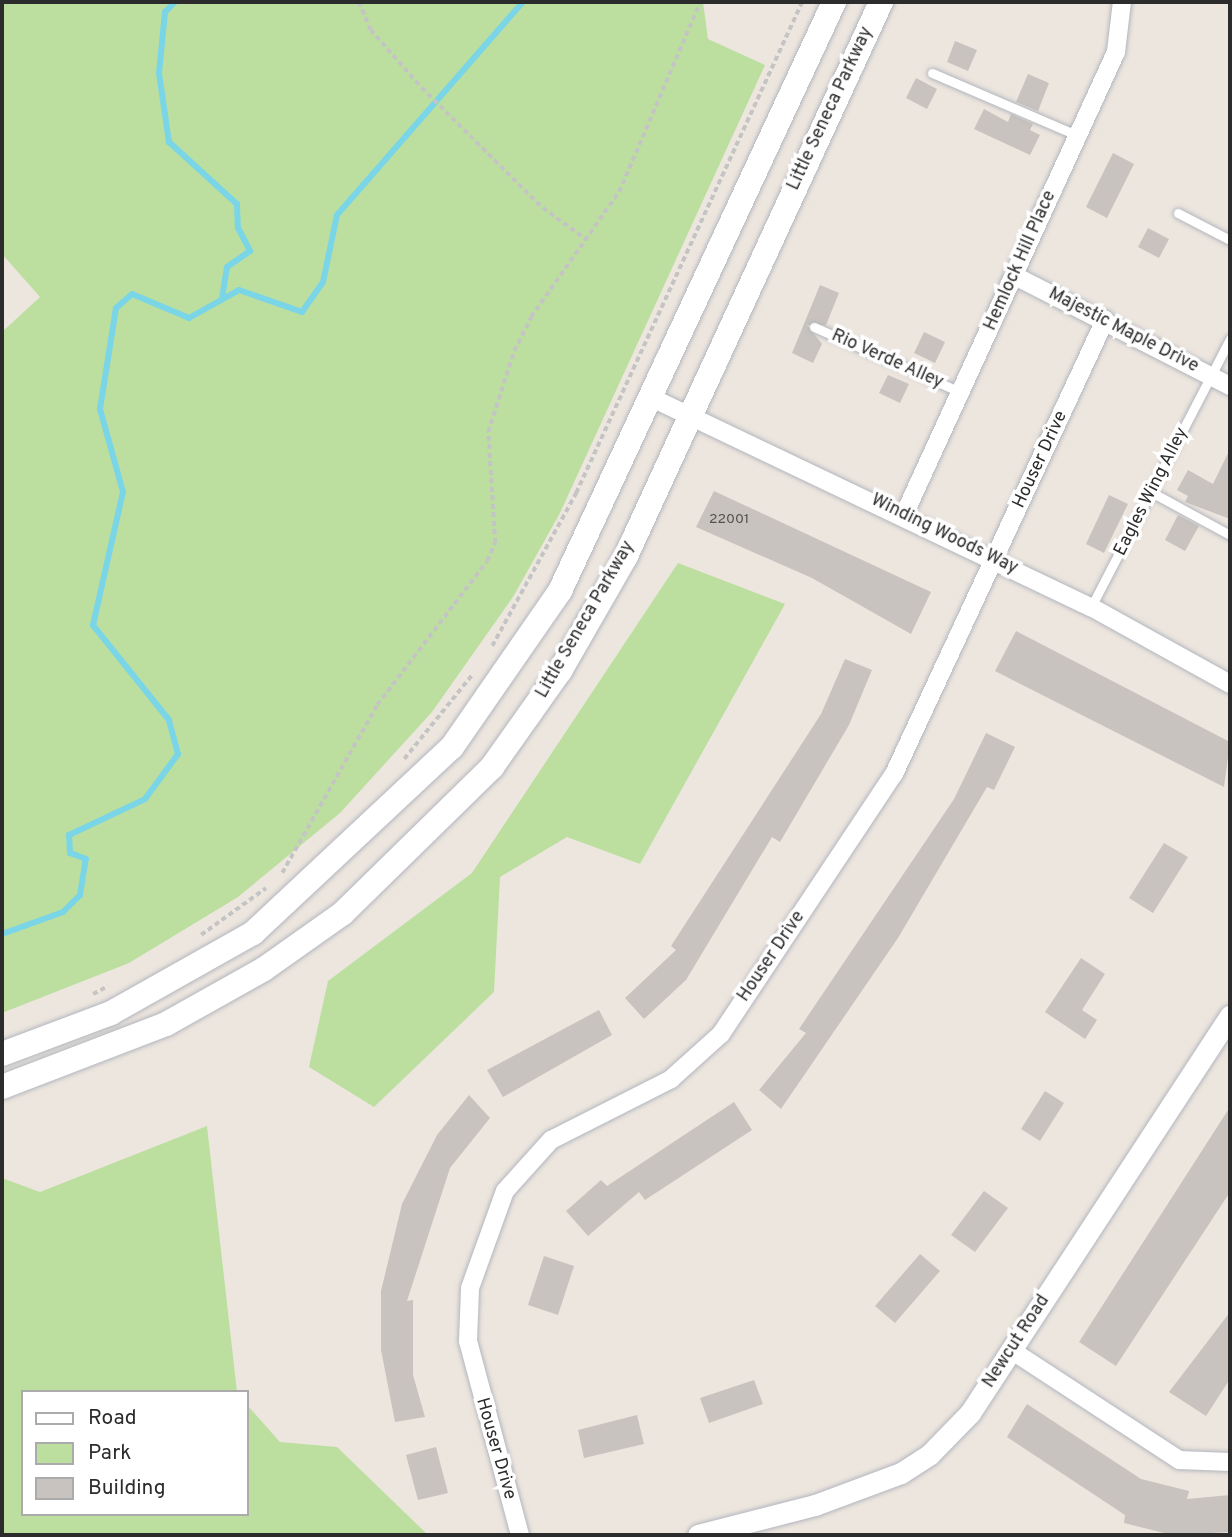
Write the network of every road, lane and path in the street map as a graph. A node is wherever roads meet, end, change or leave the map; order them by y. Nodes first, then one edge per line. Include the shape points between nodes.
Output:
1 (359, 2) edge
2 (699, 2) edge
3 (802, 2) edge
4 (834, 2) edge
5 (881, 2) edge
6 (1122, 2) edge
7 (932, 73) dead end
8 (1077, 135) junction
9 (1178, 213) dead end
10 (587, 240) junction
11 (1230, 240) edge
12 (1015, 276) junction
13 (1105, 320) junction
14 (814, 327) dead end
15 (1230, 339) edge
16 (1210, 375) junction
17 (1230, 386) edge
18 (960, 392) junction
19 (652, 398) junction
20 (691, 417) junction
21 (1153, 493) junction
22 (904, 515) junction
23 (1230, 536) edge
24 (995, 560) junction
25 (1091, 607) junction
26 (486, 656) dead end
27 (478, 667) dead end
28 (1230, 684) edge
29 (399, 764) dead end
30 (305, 855) dead end
31 (276, 881) junction
32 (196, 938) dead end
33 (112, 985) dead end
34 (87, 997) dead end
35 (1230, 1015) edge
36 (2, 1054) edge
37 (2, 1087) edge
38 (1011, 1350) junction
39 (1230, 1462) edge
40 (520, 1535) edge
41 (698, 1535) edge

1 - 10 path via 388,52 543,208
2 - 10 path via 619,192
3 - 26 path via 576,493 528,590
4 - 19 main road, Little Seneca Parkway
5 - 20 main road, Little Seneca Parkway
6 - 8 street, Hemlock Hill Place via 1116,52
7 - 8 lane
8 - 12 street, Hemlock Hill Place
9 - 11 lane
10 - 31 path via 531,317 488,432 495,543 487,561 377,705
12 - 13 street, Majestic Maple Drive
12 - 18 street, Hemlock Hill Place
13 - 16 street, Majestic Maple Drive
13 - 24 street, Houser Drive
14 - 18 lane, Rio Verde Alley
15 - 16 lane, Eagles Wing Alley
16 - 17 street, Majestic Maple Drive
16 - 21 lane, Eagles Wing Alley
18 - 22 street, Hemlock Hill Place
19 - 20 street, Winding Woods Way
19 - 36 main road, Little Seneca Parkway via 560,591 433,765 253,933 111,1013
20 - 22 street, Winding Woods Way
20 - 37 main road, Little Seneca Parkway via 626,556 560,671 492,767 411,852 343,913 264,969 166,1024
21 - 23 lane
21 - 25 lane, Eagles Wing Alley
22 - 24 street, Winding Woods Way
24 - 25 street, Winding Woods Way
24 - 40 street, Houser Drive via 894,774 721,1034 671,1079 551,1140 505,1191 470,1288 468,1341
25 - 28 street, Winding Woods Way
27 - 29 path
30 - 31 path
31 - 32 path
33 - 34 path
35 - 38 street, Newcut Road
38 - 39 street via 1179,1460
38 - 41 street, Newcut Road via 970,1413 901,1473 815,1506

